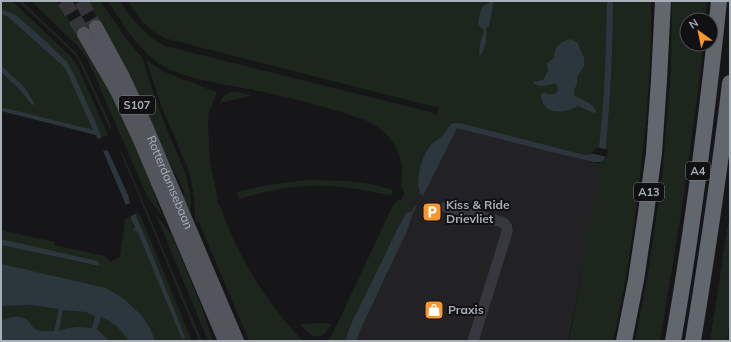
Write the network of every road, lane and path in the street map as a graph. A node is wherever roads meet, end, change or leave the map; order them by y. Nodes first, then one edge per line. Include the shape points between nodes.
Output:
1 (658, 1) edge
2 (663, 1) edge
3 (719, 1) edge
4 (661, 42) junction
5 (730, 83) edge
6 (446, 207) dead end
7 (210, 304) junction
8 (215, 341) edge
9 (225, 341) edge
10 (237, 341) edge
11 (473, 341) edge
12 (624, 341) edge
13 (673, 341) edge
14 (693, 341) edge

1 - 4 highway
2 - 4 highway, A13
3 - 13 highway, A4 via 708,100
4 - 12 highway, A13 via 653,160 636,280
5 - 14 highway, A4 via 710,239
6 - 11 street via 502,222 508,228
7 - 8 main road, S107 via 210,323
7 - 9 main road, Rotterdamsebaan / S107
7 - 10 main road, Rotterdamsebaan / S107 via 152,165 110,80 90,30 122,75

